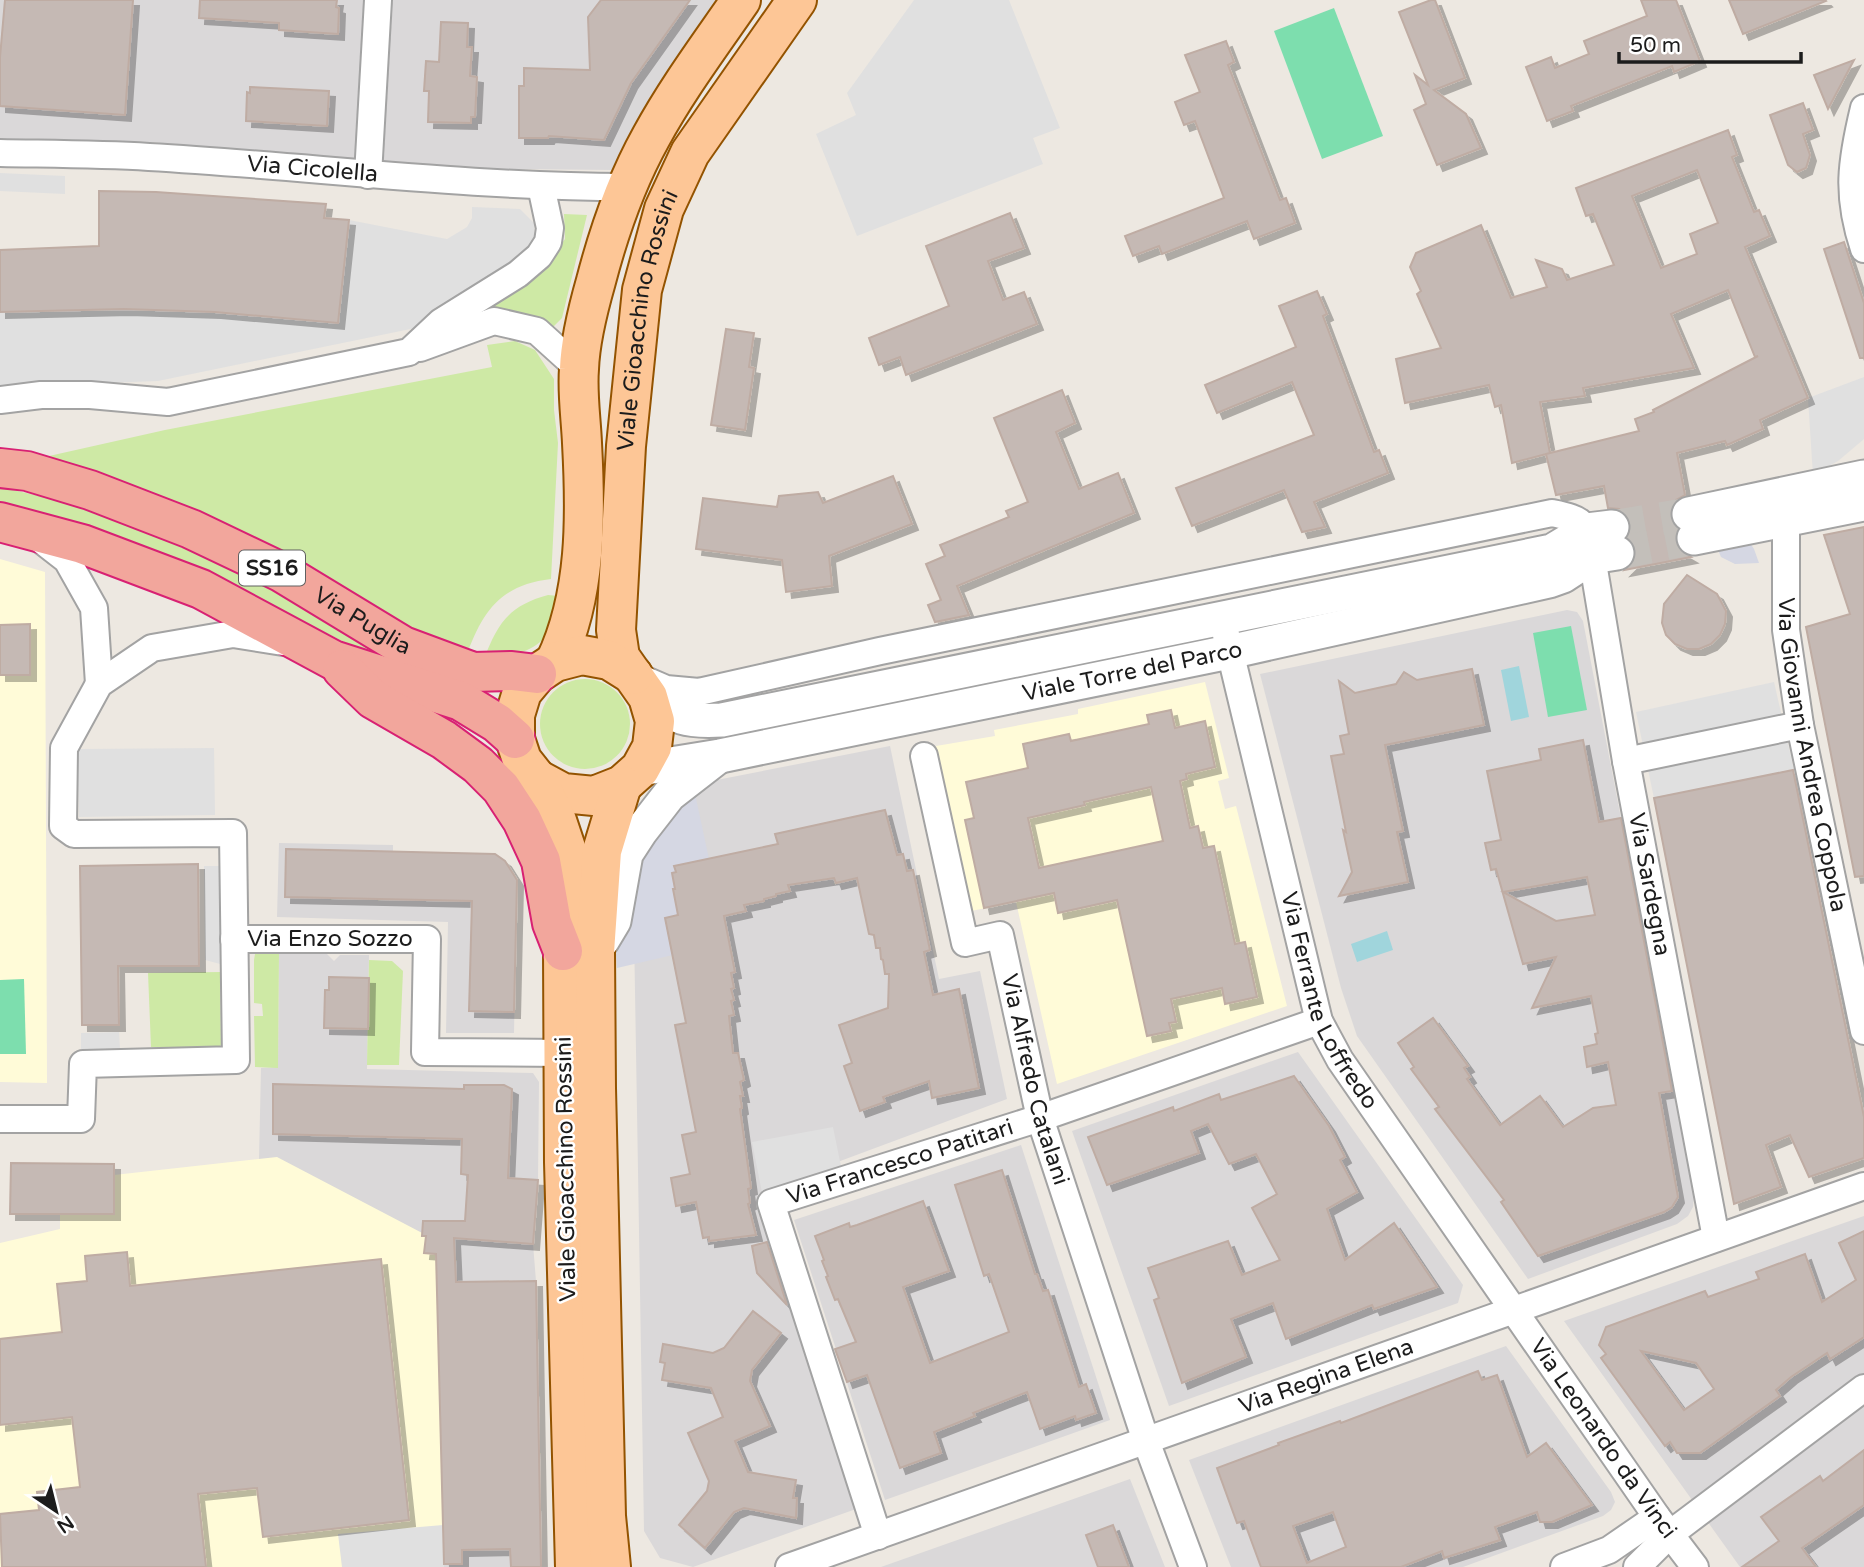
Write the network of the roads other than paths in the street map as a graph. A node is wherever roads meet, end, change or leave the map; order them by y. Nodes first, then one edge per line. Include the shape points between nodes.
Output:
1 (378, 0) edge
2 (741, 0) edge
3 (797, 0) edge
4 (1864, 108) edge
5 (0, 153) edge
6 (368, 175) junction
7 (541, 186) junction
8 (626, 187) junction
9 (1864, 248) edge
10 (409, 352) junction
11 (579, 369) junction
12 (0, 400) edge
13 (1864, 458) edge
14 (9, 466) edge
15 (1864, 477) edge
16 (1812, 487) junction
17 (1864, 504) edge
18 (1786, 519) junction
19 (13, 525) edge
20 (1602, 542) junction
21 (1222, 618) junction
22 (318, 652) junction
23 (1229, 652) junction
24 (546, 668) junction
25 (99, 684) junction
26 (640, 686) junction
27 (1800, 725) junction
28 (515, 738) junction
29 (720, 756) junction
30 (924, 756) dead end
31 (1626, 761) junction
32 (631, 777) junction
33 (537, 779) junction
34 (234, 939) junction
35 (579, 952) junction
36 (1319, 1021) junction
37 (1864, 1031) edge
38 (564, 1053) junction
39 (1040, 1118) junction
40 (0, 1119) edge
41 (1864, 1186) edge
42 (1716, 1238) junction
43 (1514, 1310) junction
44 (1864, 1388) edge
45 (1146, 1441) junction
46 (1664, 1526) junction
47 (877, 1536) junction
48 (575, 1567) edge
49 (611, 1567) edge
50 (789, 1567) edge
51 (1193, 1567) edge
52 (1564, 1567) edge
53 (1637, 1567) edge
54 (1695, 1567) edge

1 - 6 street
2 - 8 main road, Viale Gioacchino Rossini via 651,137
3 - 26 main road, Viale Gioacchino Rossini via 690,152 664,209 642,290 626,446 616,629 620,657
4 - 9 street via 1852,174 1852,206
5 - 6 street, Via Cicolella via 148,157
6 - 7 street, Via Cicolella
7 - 8 street, Via Cicolella
7 - 10 street via 550,228 539,256 441,322
8 - 11 main road, Viale Gioacchino Rossini via 590,302
10 - 11 street via 495,321 537,331
10 - 12 street via 168,402 90,395
11 - 24 main road, Viale Gioacchino Rossini via 584,485 579,589 565,640
13 - 16 street
14 - 24 highway, Via Puglia / SS16 via 90,490 191,529 281,572 403,646 472,673
15 - 16 street
16 - 18 street via 1691,526
17 - 18 street
18 - 27 street, Via Giovanni Andrea Coppola via 1786,630
19 - 22 highway, Via Puglia / SS16 via 82,544 201,589
19 - 25 street via 67,560 94,608
20 - 21 street, Viale Torre del Parco via 1577,538 1552,551
20 - 23 street, Viale Torre del Parco via 1563,576 1549,581
20 - 26 street via 1576,518 1552,513 699,692
20 - 31 street, Via Sardegna
21 - 23 street, Via Ferrante Loffredo
21 - 26 street, Viale Torre del Parco via 722,720 694,722 670,713
22 - 25 street via 233,634 152,649
22 - 28 highway, Via Puglia / SS16 via 461,701
22 - 35 highway, SS16 via 373,699 444,740 501,788 523,820 541,861 552,923
23 - 29 street, Viale Torre del Parco
23 - 36 street, Via Ferrante Loffredo
24 - 26 main road via 582,656 609,660
24 - 28 main road, Viale Gioacchino Rossini via 522,692
25 - 34 street via 64,748 63,826 74,834 233,833
26 - 32 main road, Viale Gioacchino Rossini via 655,721 652,747
27 - 31 street
27 - 37 street, Via Giovanni Andrea Coppola
28 - 33 main road, Viale Gioacchino Rossini via 522,760
29 - 32 street, Viale Torre del Parco
29 - 35 street via 669,795 640,831 626,855 614,921
30 - 39 street, Via Alfredo Catalani via 965,943 1000,935
31 - 42 street, Via Sardegna
32 - 33 main road via 594,796 563,793
32 - 35 main road, Viale Gioacchino Rossini via 602,851
33 - 35 main road, Viale Gioacchino Rossini via 568,854 569,900
34 - 38 street, Via Enzo Sozzo via 427,939 425,1052
34 - 40 street via 236,1060 83,1064 81,1119
35 - 38 main road, Viale Gioacchino Rossini
35 - 49 main road, Viale Gioacchino Rossini via 596,1116
36 - 39 street, Via Francesco Patitari
36 - 43 street, Via Ferrante Loffredo via 1340,1060
38 - 48 main road, Viale Gioacchino Rossini
39 - 45 street, Via Alfredo Catalani
39 - 47 street, Via Francesco Patitari via 771,1203
41 - 42 street, Via Regina Elena
42 - 43 street, Via Regina Elena
43 - 45 street, Via Regina Elena
43 - 46 street, Via Leonardo da Vinci
44 - 46 street
45 - 47 street, Via Regina Elena
45 - 51 street, Via Alfredo Catalani
46 - 52 street
46 - 53 street
46 - 54 street, Via Leonardo da Vinci
47 - 50 street, Via Regina Elena

